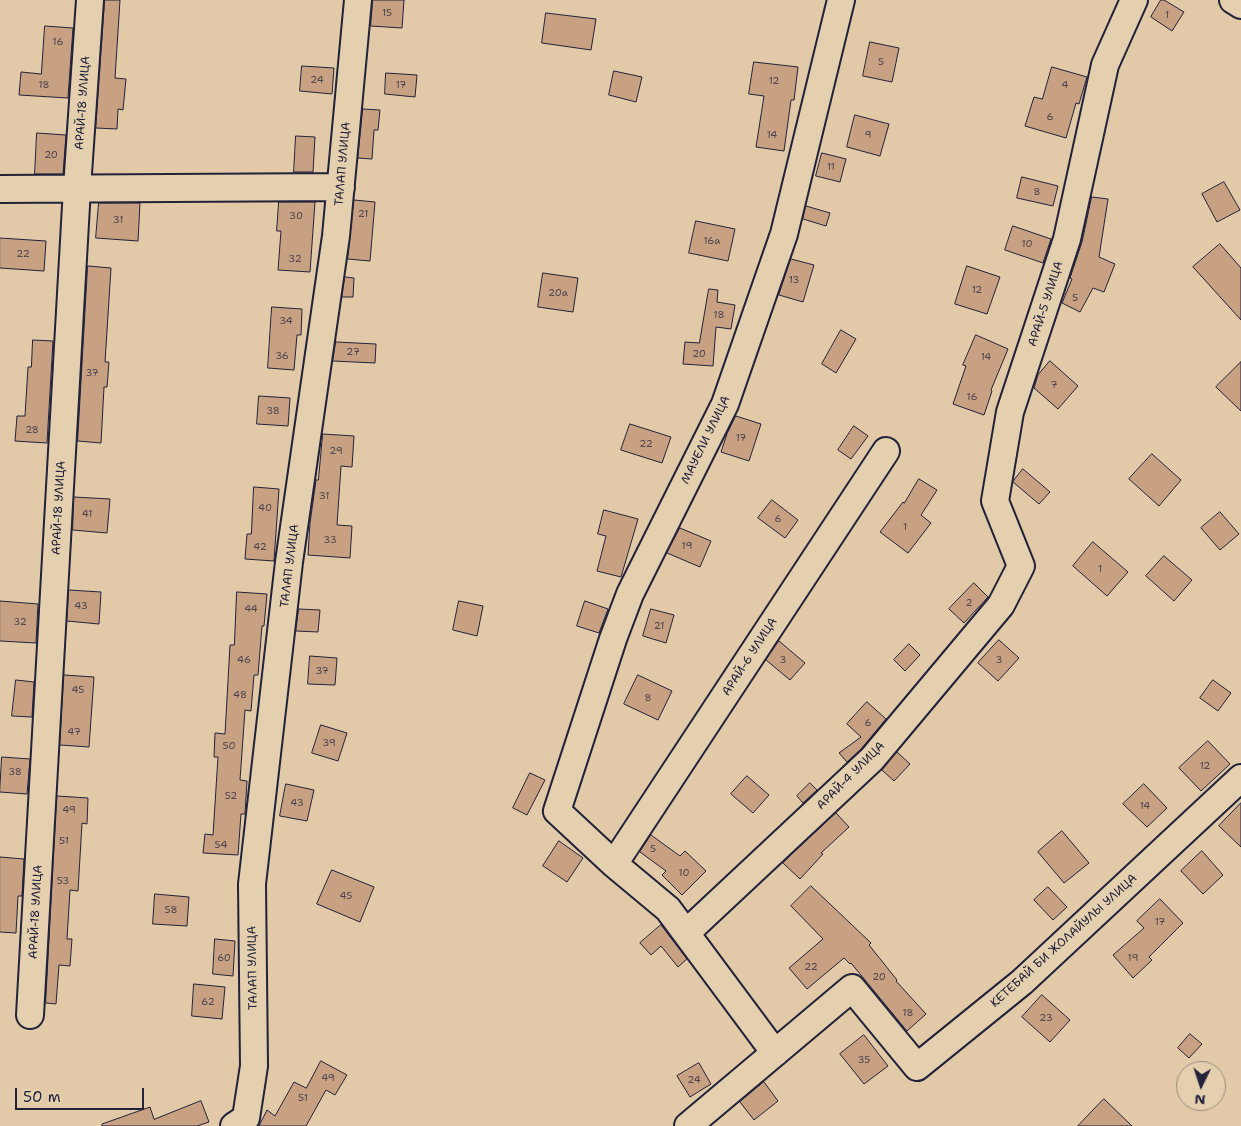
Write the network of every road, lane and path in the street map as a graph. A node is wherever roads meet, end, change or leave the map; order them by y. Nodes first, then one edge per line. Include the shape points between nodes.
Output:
1 (90, 0) edge
2 (358, 0) edge
3 (841, 0) edge
4 (1134, 0) edge
5 (1233, 0) edge
6 (1241, 5) edge
7 (341, 187) junction
8 (77, 188) junction
9 (0, 189) edge
10 (886, 451) dead end
11 (1001, 605) joint
12 (1241, 778) edge
13 (614, 864) junction
14 (686, 933) junction
15 (30, 1015) dead end
16 (775, 1053) junction
17 (234, 1126) edge
18 (688, 1126) edge

1 - 8 street, АРАЙ-18 УЛИЦА
2 - 7 street, ТАЛАП УЛИЦА
3 - 13 street, МАУЕЛИ УЛИЦА via 784,234 725,404 630,594 557,811
4 - 11 street, АРАЙ-5 УЛИЦА via 1105,65 1067,239 1010,412 995,501 1022,566
5 - 6 street
7 - 8 street
7 - 17 street, ТАЛАП УЛИЦА via 289,562 252,884 254,1066 246,1118
8 - 9 street
8 - 15 street, АРАЙ-18 УЛИЦА
10 - 13 street, АРАЙ-6 УЛИЦА
11 - 14 street, АРАЙ-4 УЛИЦА via 872,759
12 - 16 street, КЕТЕБАЙ БИ ЖОЛАЙУЛЫ УЛИЦА via 1022,982 917,1068 852,988
13 - 14 street via 668,909
14 - 16 street
16 - 18 street, КЕТЕБАЙ БИ ЖОЛАЙУЛЫ УЛИЦА

